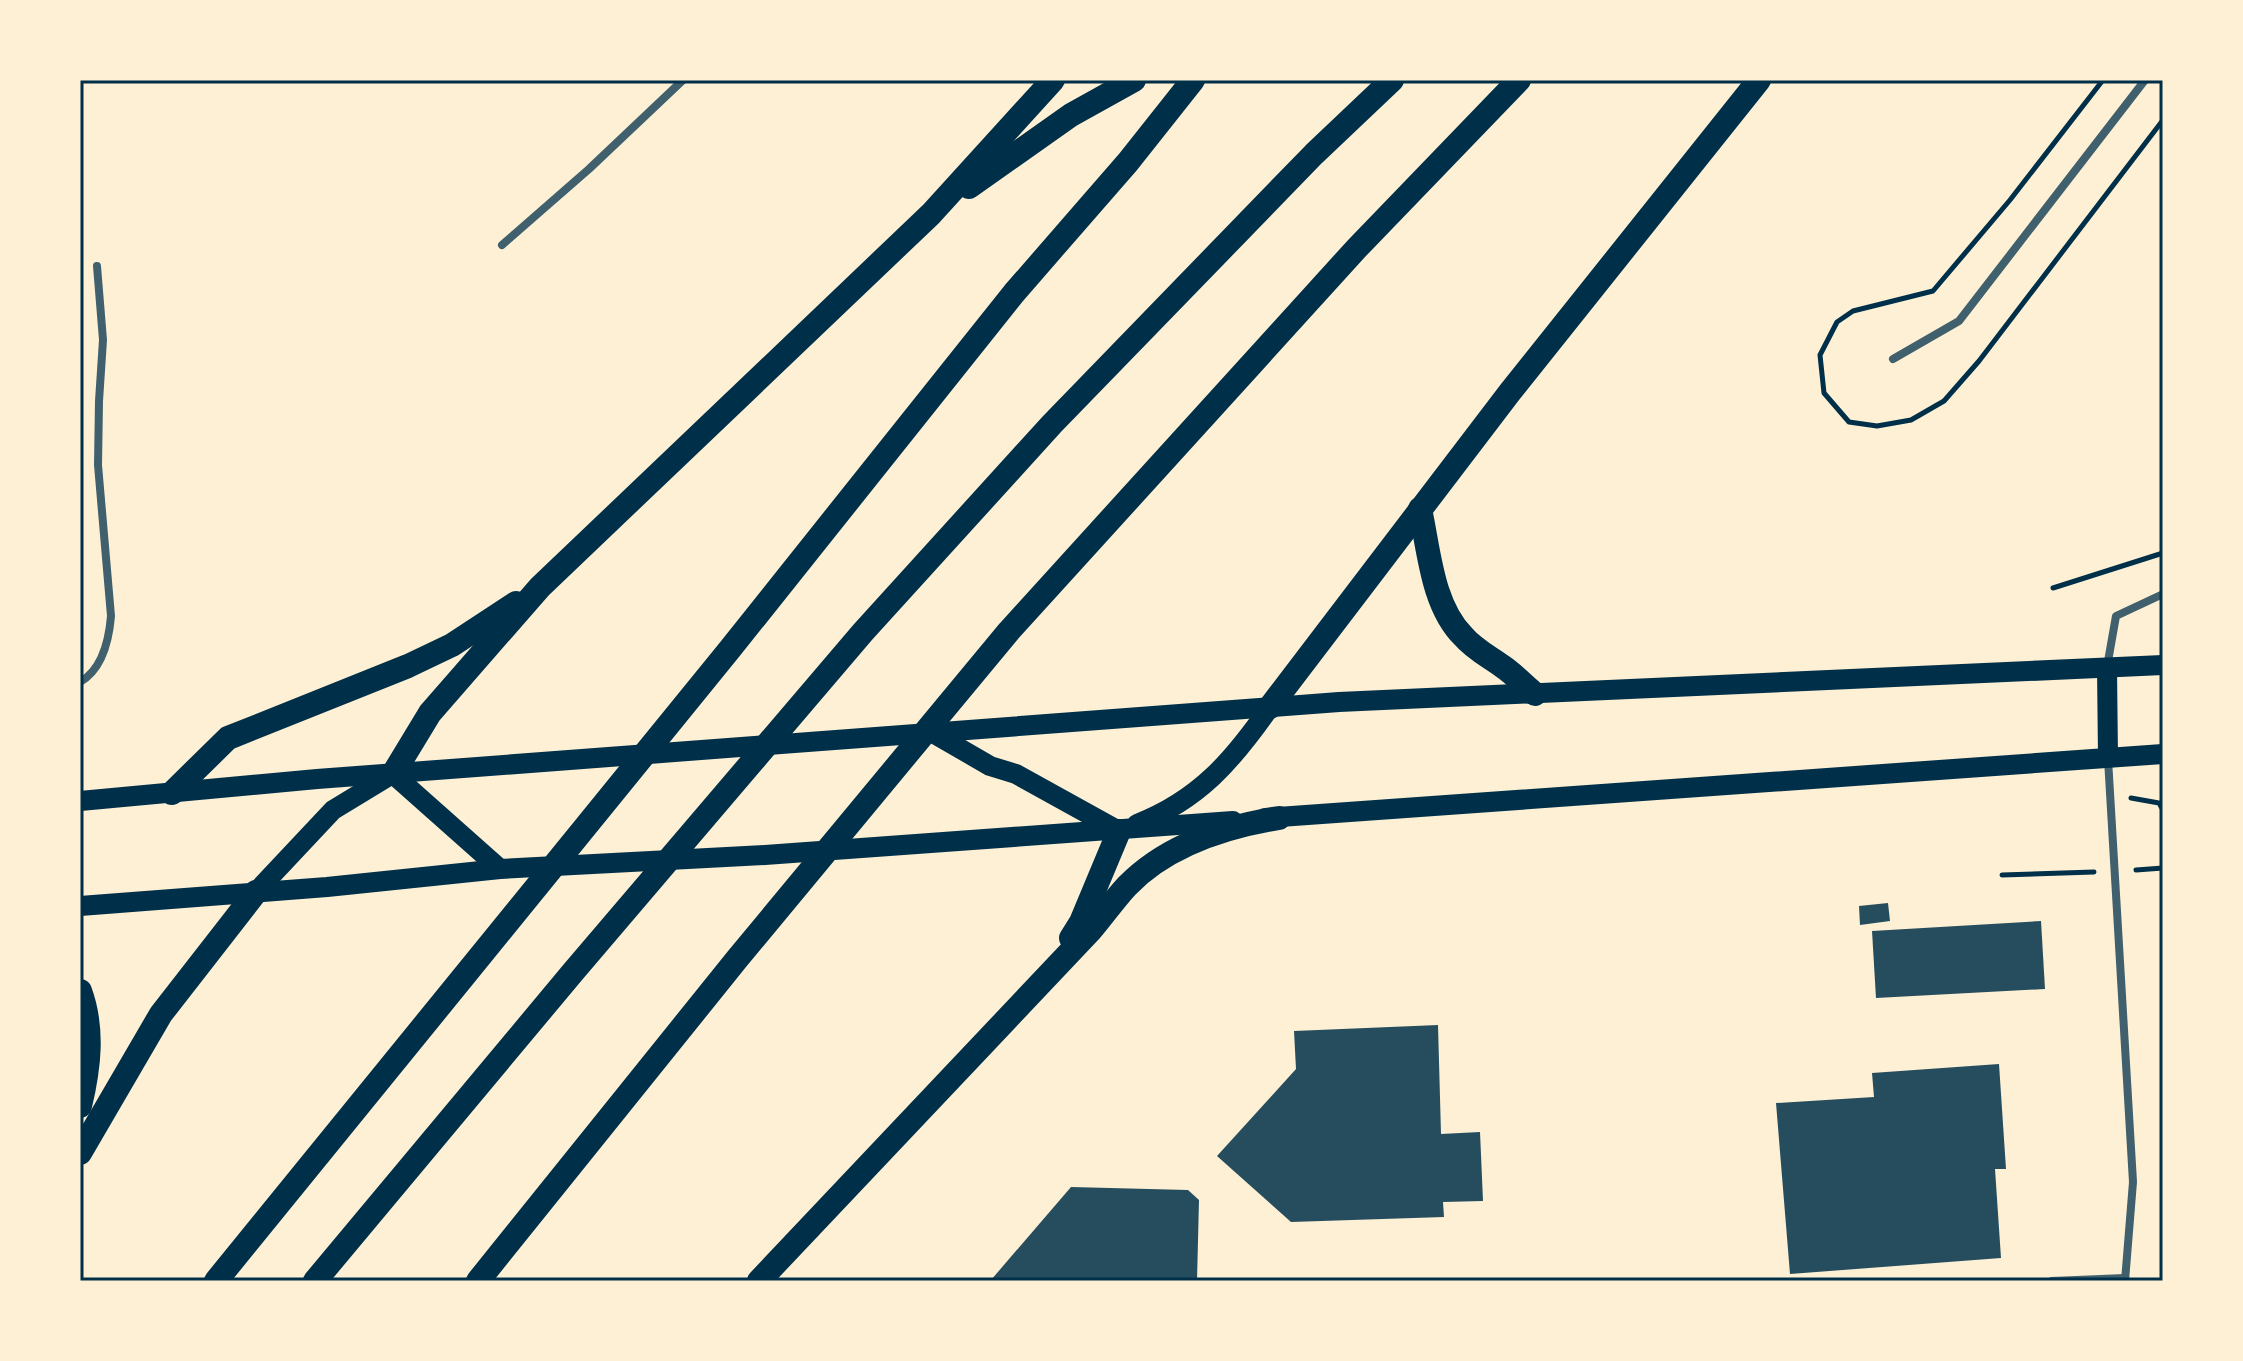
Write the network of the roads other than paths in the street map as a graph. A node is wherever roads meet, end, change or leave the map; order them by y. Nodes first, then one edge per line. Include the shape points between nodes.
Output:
1 (683, 80) edge
2 (1053, 80) edge
3 (1134, 80) edge
4 (1193, 80) edge
5 (1392, 80) edge
6 (1519, 80) edge
7 (1759, 80) edge
8 (2145, 80) edge
9 (931, 214) junction
10 (502, 245) dead end
11 (97, 266) dead end
12 (1893, 359) dead end
13 (1420, 509) junction
14 (540, 587) junction
15 (2163, 594) edge
16 (2163, 665) edge
17 (2107, 668) junction
18 (80, 682) edge
19 (1535, 694) junction
20 (1270, 707) junction
21 (933, 733) junction
22 (2163, 754) edge
23 (2108, 757) junction
24 (393, 774) junction
25 (172, 793) junction
26 (80, 801) edge
27 (1279, 818) junction
28 (1119, 831) junction
29 (500, 869) junction
30 (256, 892) junction
31 (80, 906) edge
32 (1054, 967) junction
33 (80, 991) edge
34 (80, 1106) edge
35 (80, 1153) edge
36 (2125, 1279) edge
37 (216, 1281) edge
38 (315, 1281) edge
39 (478, 1281) edge
40 (759, 1281) edge
41 (2052, 1281) edge

1 - 10 street
2 - 9 highway
3 - 9 highway via 1071,115
4 - 37 highway via 1014,293
5 - 38 highway via 1052,424 863,632
6 - 39 highway via 1357,248 1009,631
7 - 13 highway
8 - 12 street via 1959,321
9 - 14 highway
11 - 18 street via 103,340 98,465 111,616 100,660
13 - 19 highway via 1449,618 1478,651
13 - 20 highway
14 - 24 highway via 430,713
14 - 25 highway via 452,645 228,738
15 - 17 street via 2116,616
16 - 17 main road
17 - 19 main road
17 - 23 main road
19 - 20 main road
20 - 21 main road
20 - 28 main road via 1244,743 1193,795
21 - 24 main road
21 - 28 main road
22 - 23 main road
23 - 27 main road
23 - 36 street via 2133,1182
24 - 25 main road
24 - 29 main road
24 - 30 main road via 333,810
25 - 26 main road
27 - 28 main road
27 - 32 highway via 1205,836 1157,860
28 - 29 main road
28 - 32 highway via 1081,922
29 - 30 main road
30 - 31 main road
30 - 35 highway via 161,1014
32 - 40 highway
33 - 34 highway via 89,1046
36 - 41 street

